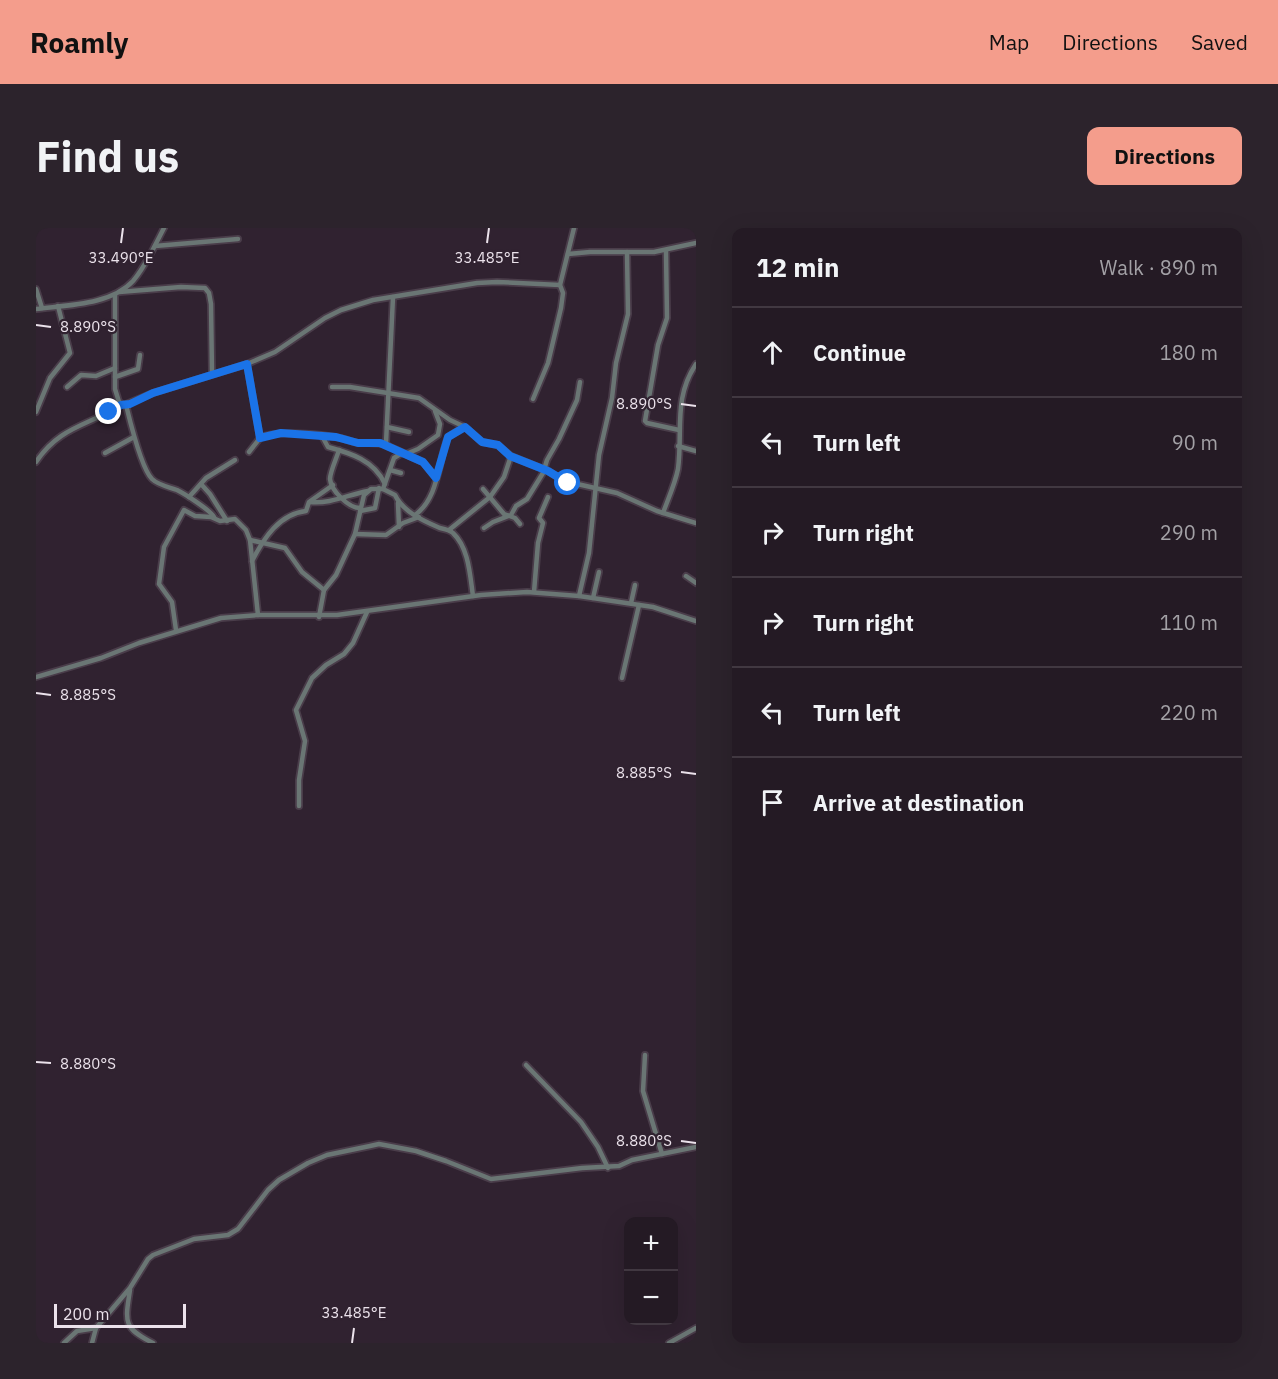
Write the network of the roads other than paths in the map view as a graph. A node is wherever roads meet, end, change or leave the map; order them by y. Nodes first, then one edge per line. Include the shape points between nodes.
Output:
1 (164, 228) edge
2 (574, 228) edge
3 (238, 239) dead end
4 (696, 243) edge
5 (155, 246) junction
6 (666, 251) junction
7 (627, 252) junction
8 (568, 254) junction
9 (560, 285) junction
10 (36, 289) edge
11 (117, 293) junction
12 (393, 297) junction
13 (58, 306) junction
14 (42, 308) junction
15 (36, 309) edge
16 (140, 355) dead end
17 (247, 364) junction
18 (696, 364) edge
19 (115, 368) junction
20 (212, 374) junction
21 (115, 377) junction
22 (580, 382) dead end
23 (67, 387) dead end
24 (332, 387) dead end
25 (389, 393) junction
26 (533, 399) dead end
27 (124, 405) junction
28 (433, 408) junction
29 (36, 412) edge
30 (387, 427) junction
31 (465, 427) junction
32 (679, 430) junction
33 (409, 432) dead end
34 (322, 436) junction
35 (134, 438) junction
36 (260, 438) junction
37 (387, 445) junction
38 (678, 446) junction
39 (339, 450) junction
40 (696, 451) edge
41 (249, 452) dead end
42 (105, 453) dead end
43 (404, 453) junction
44 (510, 456) junction
45 (37, 457) edge
46 (235, 460) dead end
47 (390, 470) junction
48 (544, 470) junction
49 (401, 473) dead end
50 (436, 478) junction
51 (201, 484) junction
52 (333, 485) junction
53 (382, 487) junction
54 (483, 489) dead end
55 (595, 489) junction
56 (368, 490) junction
57 (189, 497) junction
58 (341, 497) junction
59 (490, 497) junction
60 (548, 497) dead end
61 (309, 502) junction
62 (398, 502) junction
63 (360, 509) junction
64 (663, 513) junction
65 (417, 516) junction
66 (508, 516) junction
67 (215, 520) junction
68 (227, 521) junction
69 (696, 523) edge
70 (520, 524) dead end
71 (399, 526) junction
72 (484, 528) dead end
73 (449, 530) junction
74 (355, 534) junction
75 (250, 540) junction
76 (262, 543) junction
77 (252, 561) junction
78 (598, 572) dead end
79 (686, 576) dead end
80 (696, 583) edge
81 (635, 585) dead end
82 (324, 590) junction
83 (534, 592) junction
84 (473, 596) junction
85 (579, 596) junction
86 (593, 598) junction
87 (631, 603) junction
88 (639, 605) junction
89 (367, 612) junction
90 (258, 615) junction
91 (319, 616) junction
92 (696, 621) edge
93 (176, 630) junction
94 (36, 676) edge
95 (621, 678) dead end
96 (299, 806) dead end
97 (645, 1055) dead end
98 (526, 1065) dead end
99 (696, 1147) edge
100 (662, 1154) junction
101 (608, 1168) junction
102 (130, 1288) junction
103 (96, 1328) junction
104 (696, 1328) edge
105 (64, 1343) edge
106 (92, 1343) edge
107 (153, 1343) edge
108 (669, 1343) edge

1 - 5 street
2 - 8 street
3 - 5 street
4 - 6 street
5 - 11 street via 132,282
6 - 7 street
6 - 32 street via 667,318 658,345 645,421
7 - 8 street
7 - 55 street via 628,314 598,455
8 - 9 street
9 - 12 street via 487,282
9 - 26 street via 561,308 548,363
10 - 14 street
11 - 13 street
11 - 19 street
11 - 20 street via 205,288 211,304
12 - 17 street via 341,310 288,345
12 - 25 street
13 - 14 street
13 - 29 street via 70,353 50,378
14 - 15 street
16 - 21 street via 138,369
17 - 20 street
17 - 36 street
18 - 32 street via 683,392
19 - 21 street
19 - 23 street via 96,376 80,375
20 - 27 street
21 - 27 street via 116,395
22 - 48 street via 577,400
24 - 25 street
25 - 28 street via 419,398
25 - 30 street
27 - 35 street
27 - 45 street via 62,434
28 - 31 street
28 - 43 street via 440,424 438,435 418,449
30 - 33 street
30 - 37 street
31 - 44 street via 482,442 498,445
31 - 50 street via 448,437
32 - 38 street
34 - 36 street via 281,433
34 - 37 street
34 - 39 street via 326,446
35 - 42 street
35 - 57 street via 152,480
36 - 41 street
37 - 43 street
38 - 40 street
38 - 64 street via 676,476
39 - 52 street via 331,477
39 - 53 street via 371,465 380,475
43 - 47 street via 395,457
43 - 50 street via 425,464
44 - 48 street
44 - 59 street via 504,477
46 - 51 street
47 - 49 street
47 - 53 street
48 - 55 street via 568,483
48 - 66 street via 527,498
50 - 65 street
51 - 57 street
51 - 68 street
52 - 58 street
52 - 61 street
53 - 56 street
53 - 62 street via 395,495
53 - 63 street via 375,508
54 - 59 street
55 - 64 street via 617,493
55 - 85 street via 589,553
56 - 58 street
56 - 63 street
57 - 67 street via 210,511
58 - 61 street via 326,503
58 - 63 street
59 - 66 street
59 - 73 street
60 - 83 street via 539,518 543,523
61 - 76 street via 306,512 285,518
62 - 65 street
62 - 71 street
63 - 74 street
64 - 69 street
65 - 71 street
65 - 73 street
66 - 70 street
66 - 72 street
67 - 68 street
67 - 93 street via 184,510 164,547 159,584 172,602
68 - 75 street via 236,520
71 - 74 street via 383,536
73 - 84 street via 465,552
74 - 82 street via 336,575
75 - 76 street
75 - 77 street
76 - 77 street
76 - 82 street via 285,548 310,580
77 - 90 street
78 - 86 street
79 - 80 street
81 - 87 street
82 - 91 street
83 - 84 street
83 - 85 street
84 - 89 street
85 - 86 street
86 - 87 street
87 - 88 street
88 - 92 street
88 - 95 street
89 - 91 street
89 - 96 street via 353,643 312,678 296,710 305,741
90 - 91 street
90 - 93 street via 221,618
93 - 94 street via 101,658
97 - 100 street via 643,1091
98 - 101 street via 581,1122
99 - 100 street
100 - 101 street
101 - 102 street via 491,1179 434,1156 379,1144 327,1155 273,1185 232,1234 194,1239 148,1258
102 - 103 street
102 - 107 street via 130,1329
103 - 105 street via 77,1331
103 - 106 street
104 - 108 street

